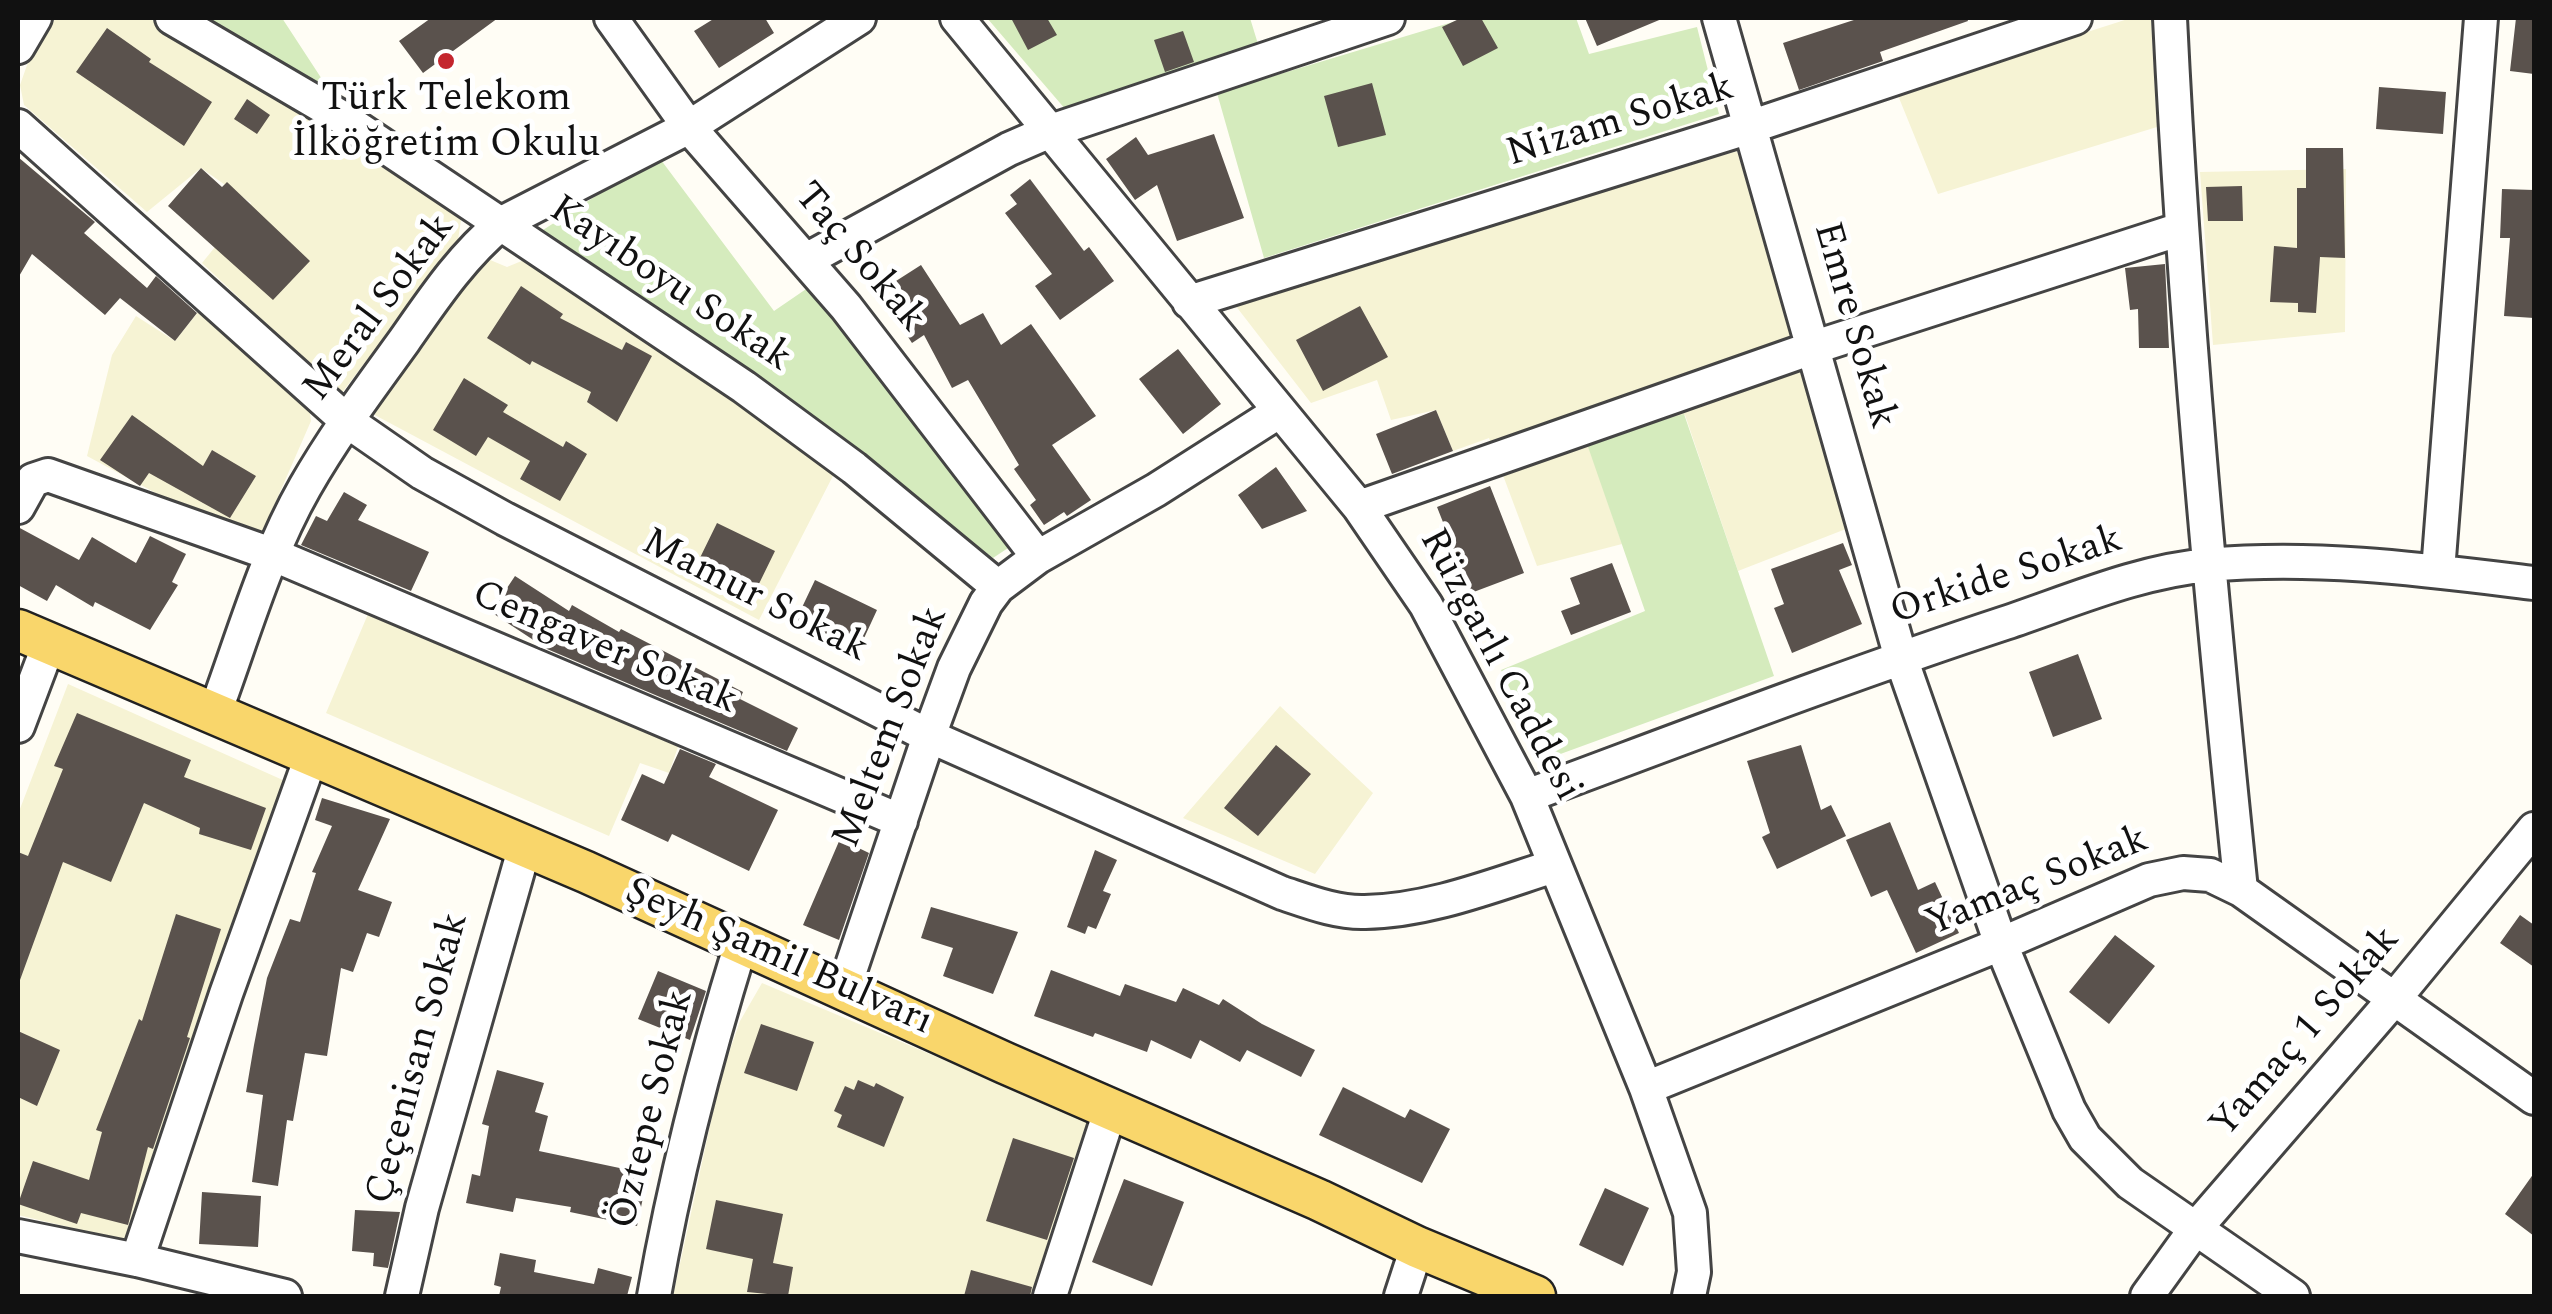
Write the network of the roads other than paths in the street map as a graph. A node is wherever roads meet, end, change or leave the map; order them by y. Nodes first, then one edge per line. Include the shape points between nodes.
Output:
1 (34, 18) edge
2 (172, 18) edge
3 (611, 18) edge
4 (859, 18) edge
5 (957, 18) edge
6 (1388, 18) edge
7 (1719, 18) edge
8 (2075, 18) edge
9 (2170, 18) edge
10 (2481, 18) edge
11 (18, 47) edge
12 (18, 126) edge
13 (689, 127) junction
14 (1750, 127) junction
15 (1048, 132) junction
16 (502, 224) junction
17 (2181, 230) junction
18 (808, 259) junction
19 (1189, 302) junction
20 (1814, 346) junction
21 (1280, 412) junction
22 (347, 421) junction
23 (18, 507) edge
24 (1359, 507) junction
25 (274, 555) junction
26 (1038, 556) junction
27 (2207, 565) junction
28 (2438, 571) junction
29 (2534, 583) edge
30 (998, 587) junction
31 (33, 637) edge
32 (1900, 658) junction
33 (214, 715) junction
34 (18, 726) edge
35 (929, 736) junction
36 (311, 757) junction
37 (1527, 796) junction
38 (900, 821) junction
39 (2534, 829) edge
40 (525, 846) junction
41 (1554, 866) junction
42 (2241, 890) junction
43 (741, 944) junction
44 (2001, 944) junction
45 (844, 989) junction
46 (2395, 998) junction
47 (1646, 1088) junction
48 (2534, 1098) edge
49 (1111, 1108) junction
50 (2196, 1228) junction
51 (18, 1236) edge
52 (1417, 1247) junction
53 (137, 1260) junction
54 (285, 1296) edge
55 (402, 1296) edge
56 (654, 1296) edge
57 (1050, 1296) edge
58 (1401, 1296) edge
59 (1534, 1296) edge
60 (1689, 1296) edge
61 (2148, 1296) edge
62 (2293, 1296) edge

1 - 11 street
2 - 16 street, Kayıboyu Sokak
3 - 13 street, Taç Sokak
4 - 13 street, Meral Sokak
5 - 15 street, Rüzgarlı Caddesi
6 - 15 street
7 - 14 street, Emre Sokak
8 - 14 street, Nizam Sokak
9 - 17 street
10 - 28 street
12 - 22 street, Mamur Sokak
13 - 16 street, Meral Sokak
13 - 18 street, Taç Sokak
14 - 19 street, Nizam Sokak
14 - 20 street, Emre Sokak
15 - 18 street
15 - 19 street, Rüzgarlı Caddesi
16 - 22 street, Meral Sokak via 448,278
16 - 30 street, Kayıboyu Sokak via 744,387
17 - 20 street
17 - 27 street
18 - 26 street, Taç Sokak
19 - 21 street, Rüzgarlı Caddesi
20 - 24 street
20 - 32 street, Emre Sokak
21 - 24 street, Rüzgarlı Caddesi
21 - 26 street, Meltem Sokak
22 - 25 street, Meral Sokak
22 - 35 street, Mamur Sokak via 505,519
23 - 25 street, Cengaver Sokak via 32,480 48,475
24 - 37 street, Rüzgarlı Caddesi via 1426,605
25 - 33 street, Meral Sokak
25 - 38 street, Cengaver Sokak
26 - 30 street, Meltem Sokak
27 - 28 street, Orkide Sokak
27 - 32 street, Orkide Sokak via 2132,581
27 - 42 street
28 - 29 street, Orkide Sokak
30 - 35 street, Meltem Sokak via 968,636
31 - 33 main road, Şeyh Şamil Bulvarı
31 - 34 street
32 - 37 street, Orkide Sokak
32 - 44 street, Emre Sokak
33 - 36 main road, Şeyh Şamil Bulvarı
35 - 38 street, Meltem Sokak
35 - 41 street, Mamur Sokak via 1282,894 1343,910 1416,905
36 - 40 main road, Şeyh Şamil Bulvarı
36 - 53 street
37 - 41 street, Rüzgarlı Caddesi
38 - 45 street, Meltem Sokak
39 - 46 street, Yamaç 1 Sokak
40 - 43 main road, Şeyh Şamil Bulvarı
40 - 55 street, Çeçenisan Sokak
41 - 47 street, Rüzgarlı Caddesi
42 - 44 street, Yamaç Sokak via 2210,875 2149,880
42 - 46 street, Yamaç Sokak
43 - 45 main road, Şeyh Şamil Bulvarı
43 - 56 street, Öztepe Sokak via 681,1159
44 - 47 street, Yamaç Sokak
44 - 50 street, Emre Sokak via 2085,1138 2130,1183
45 - 49 main road, Şeyh Şamil Bulvarı
46 - 48 street, Yamaç Sokak
46 - 50 street, Yamaç 1 Sokak
47 - 60 street, Rüzgarlı Caddesi via 1690,1213
49 - 52 main road, Şeyh Şamil Bulvarı
49 - 57 street
50 - 61 street, Yamaç 1 Sokak
50 - 62 street, Emre Sokak
51 - 53 street
52 - 58 street
52 - 59 main road, Şeyh Şamil Bulvarı
53 - 54 street

